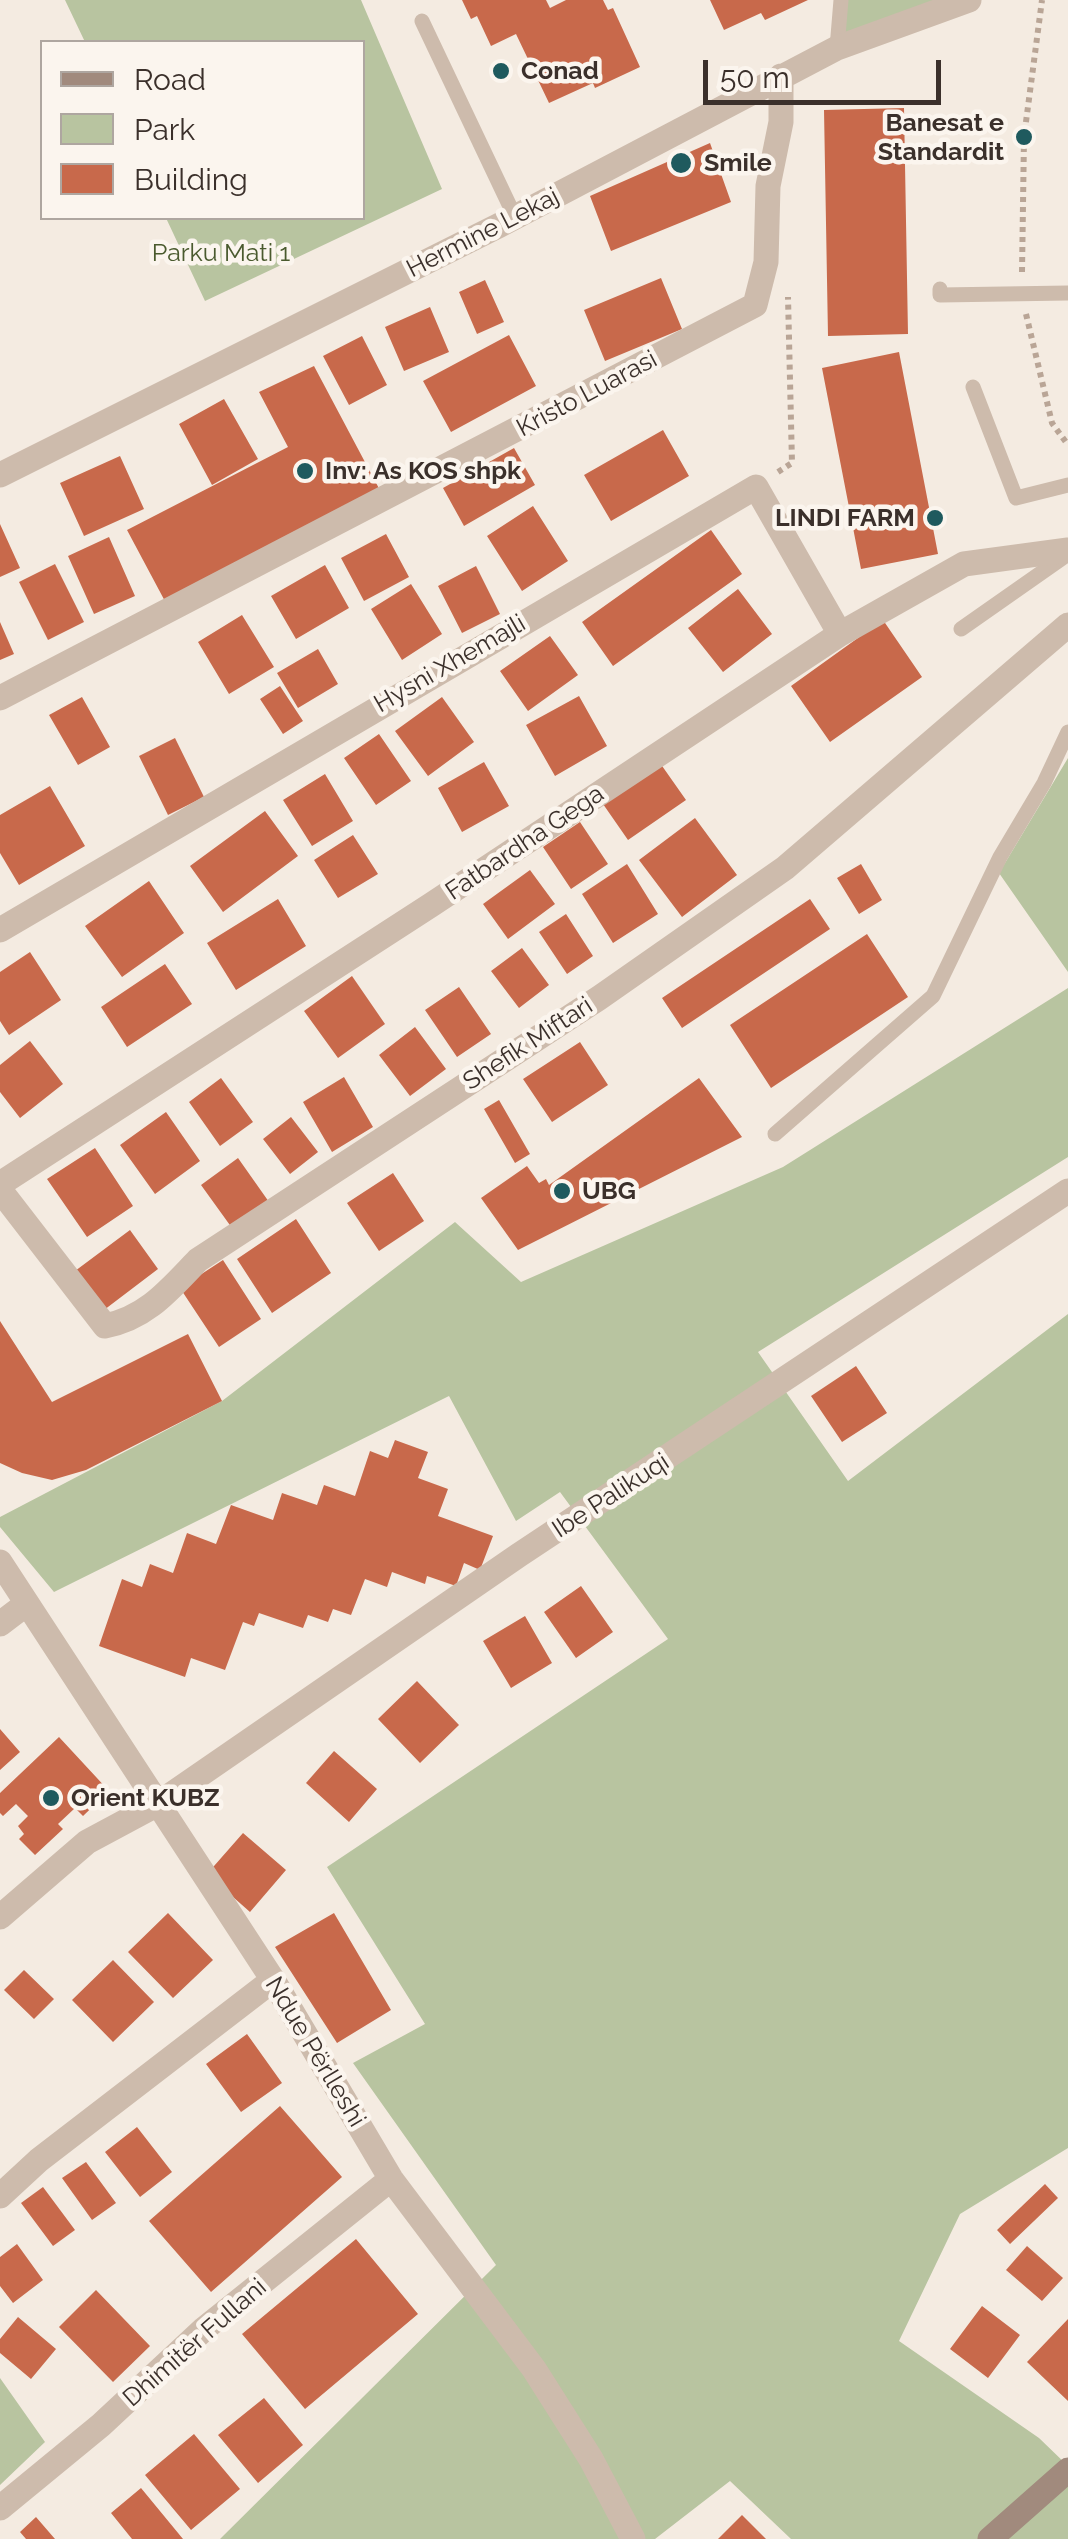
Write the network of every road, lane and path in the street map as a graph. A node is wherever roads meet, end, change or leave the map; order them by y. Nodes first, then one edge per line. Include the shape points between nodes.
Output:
1 (841, 0) edge
2 (970, 0) edge
3 (1042, 0) edge
4 (422, 21) dead end
5 (836, 48) junction
6 (782, 76) junction
7 (515, 216) junction
8 (940, 288) dead end
9 (1068, 293) edge
10 (788, 294) dead end
11 (1021, 294) junction
12 (973, 387) dead end
13 (1068, 445) edge
14 (0, 475) edge
15 (1068, 485) edge
16 (756, 487) junction
17 (1068, 552) edge
18 (1068, 625) edge
19 (961, 629) dead end
20 (840, 634) junction
21 (0, 698) edge
22 (1068, 732) edge
23 (0, 930) edge
24 (775, 1134) dead end
25 (0, 1187) edge
26 (1068, 1190) edge
27 (0, 1562) edge
28 (25, 1605) junction
29 (0, 1624) edge
30 (156, 1804) junction
31 (0, 1918) edge
32 (273, 1980) junction
33 (391, 2179) junction
34 (0, 2196) edge
35 (1068, 2470) edge
36 (0, 2508) edge
37 (633, 2539) edge
38 (990, 2539) edge

1 - 5 lane
2 - 5 street, Hermine Lekaj
3 - 11 path via 1024,137
4 - 7 lane
5 - 6 street, Hermine Lekaj
6 - 7 street, Hermine Lekaj
6 - 21 street, Kristo Luarasi via 766,262 755,304
7 - 14 street, Hermine Lekaj
8 - 11 lane via 940,294
9 - 11 lane
10 - 16 path via 792,463
11 - 13 path via 1052,423
12 - 15 lane via 1016,498
16 - 20 street
16 - 23 street, Hysni Xhemajli
17 - 19 lane
17 - 20 street, Fatbardha Gega via 964,564
18 - 25 street, Shefik Miftari via 785,868 198,1260 128,1322 106,1326
20 - 25 street, Fatbardha Gega
22 - 24 lane via 933,996
26 - 30 street, Ibe Palikuqi
27 - 28 street, Ndue Përlleshi
28 - 29 street
28 - 30 street, Ndue Përlleshi
30 - 31 street, Ibe Palikuqi via 86,1842
30 - 32 street, Ndue Përlleshi
32 - 33 street, Ndue Përlleshi
32 - 34 street
33 - 36 street, Dhimitër Fullani via 204,2329
33 - 37 street, Ndue Përlleshi via 534,2369
35 - 38 street

